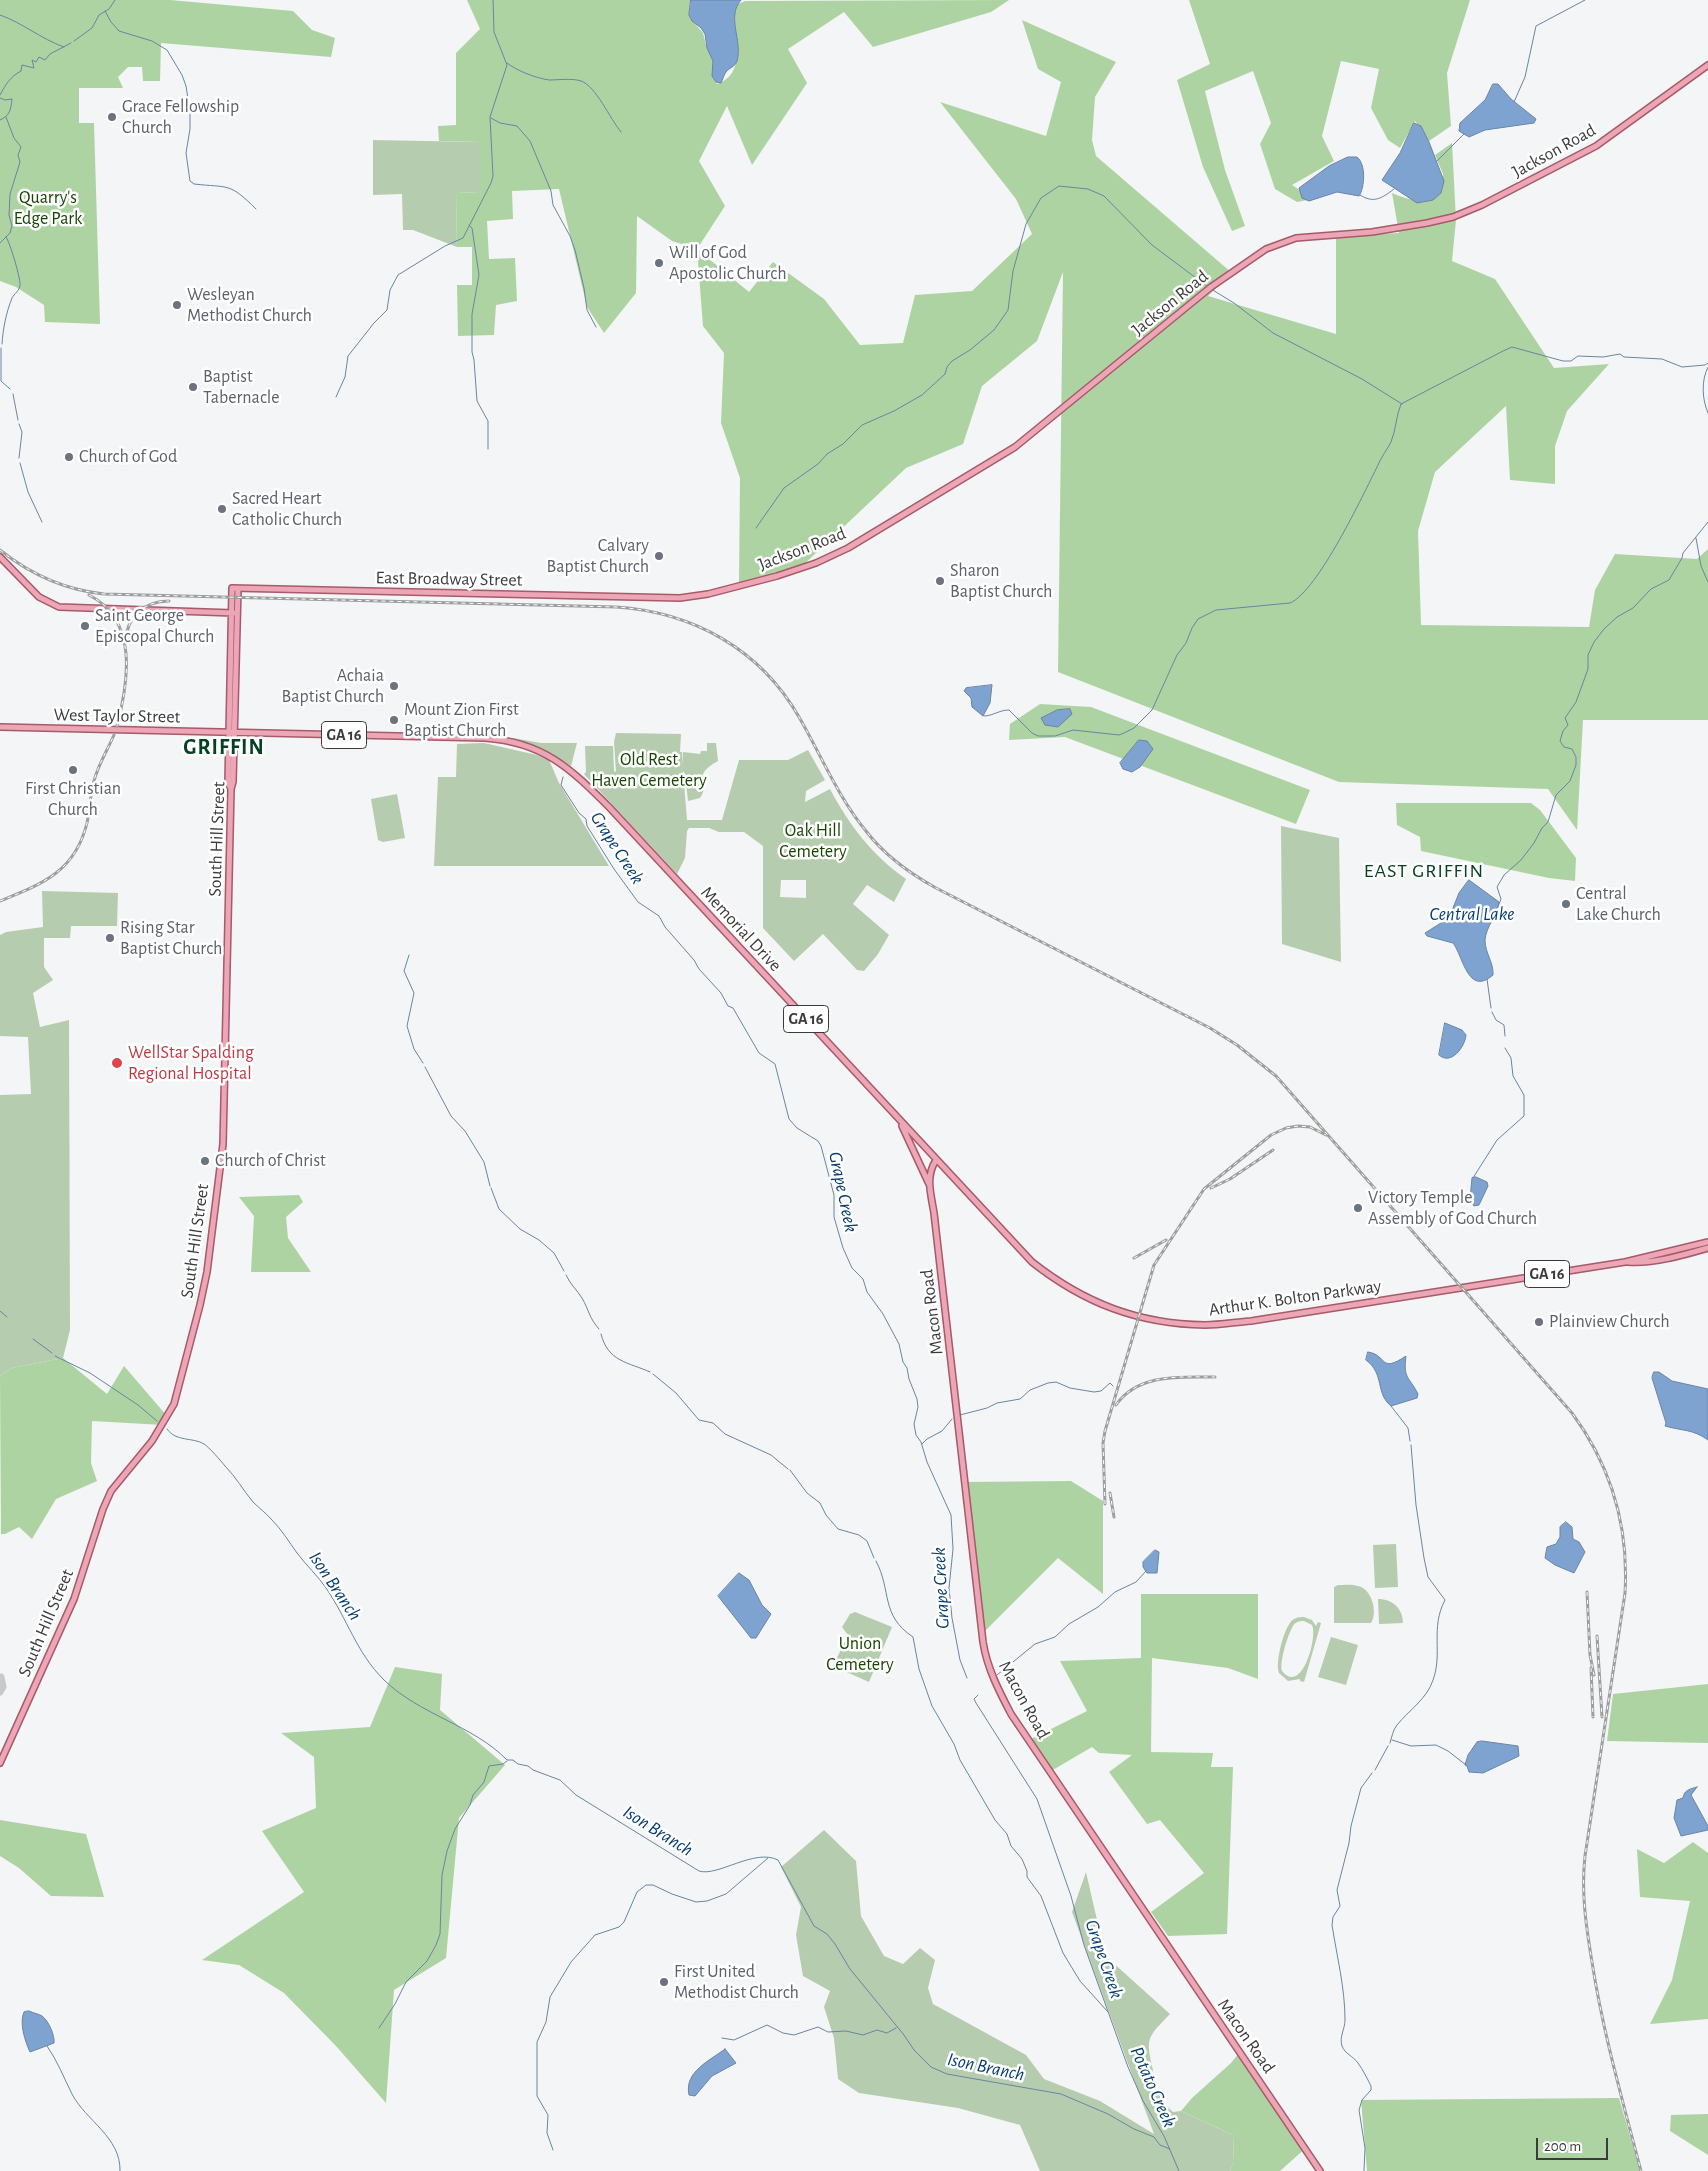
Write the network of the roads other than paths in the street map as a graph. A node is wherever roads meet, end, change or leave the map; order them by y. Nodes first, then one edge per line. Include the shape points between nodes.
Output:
1 (1708, 65) edge
2 (0, 558) edge
3 (235, 588) joint
4 (666, 598) joint
5 (52, 604) junction
6 (106, 609) junction
7 (234, 613) junction
8 (0, 728) edge
9 (232, 733) junction
10 (901, 1123) junction
11 (936, 1160) junction
12 (944, 1168) junction
13 (926, 1173) junction
14 (1708, 1245) edge
15 (1688, 1253) junction
16 (1634, 1259) junction
17 (1625, 1262) junction
18 (0, 1763) edge
19 (1320, 2171) edge

1 - 4 main road, Jackson Road via 1596,146 1475,208 1428,223 1372,232 1296,238 1266,249 1222,278 1015,446 841,552 763,580 694,597
2 - 5 main road via 39,597
3 - 4 main road, East Broadway Street
3 - 7 main road, South Hill Street
5 - 6 main road
5 - 6 main road
6 - 7 main road
7 - 9 main road, South Hill Street
8 - 9 main road, West Taylor Street
9 - 10 main road, Memorial Drive / GA 16 via 485,738 534,749 553,758 590,787
9 - 18 main road, South Hill Street via 234,782 231,789 223,1144 203,1294 174,1404 159,1430 107,1500 74,1600
10 - 11 main road, Memorial Drive / GA 16
10 - 13 main road, Macon Road
11 - 12 main road, Arthur K. Bolton Parkway / GA 16
11 - 13 main road
12 - 13 main road
12 - 17 main road, Arthur K. Bolton Parkway / GA 16 via 1032,1262 1051,1277 1110,1308 1172,1323 1207,1325 1251,1321
13 - 19 main road, Macon Road via 934,1212 990,1672 1012,1714
14 - 15 main road, Arthur K. Bolton Parkway / GA 16
14 - 16 main road, Arthur K. Bolton Parkway / GA 16
15 - 16 main road
15 - 17 main road, Arthur K. Bolton Parkway / GA 16 via 1638,1263
16 - 17 main road, Arthur K. Bolton Parkway / GA 16

